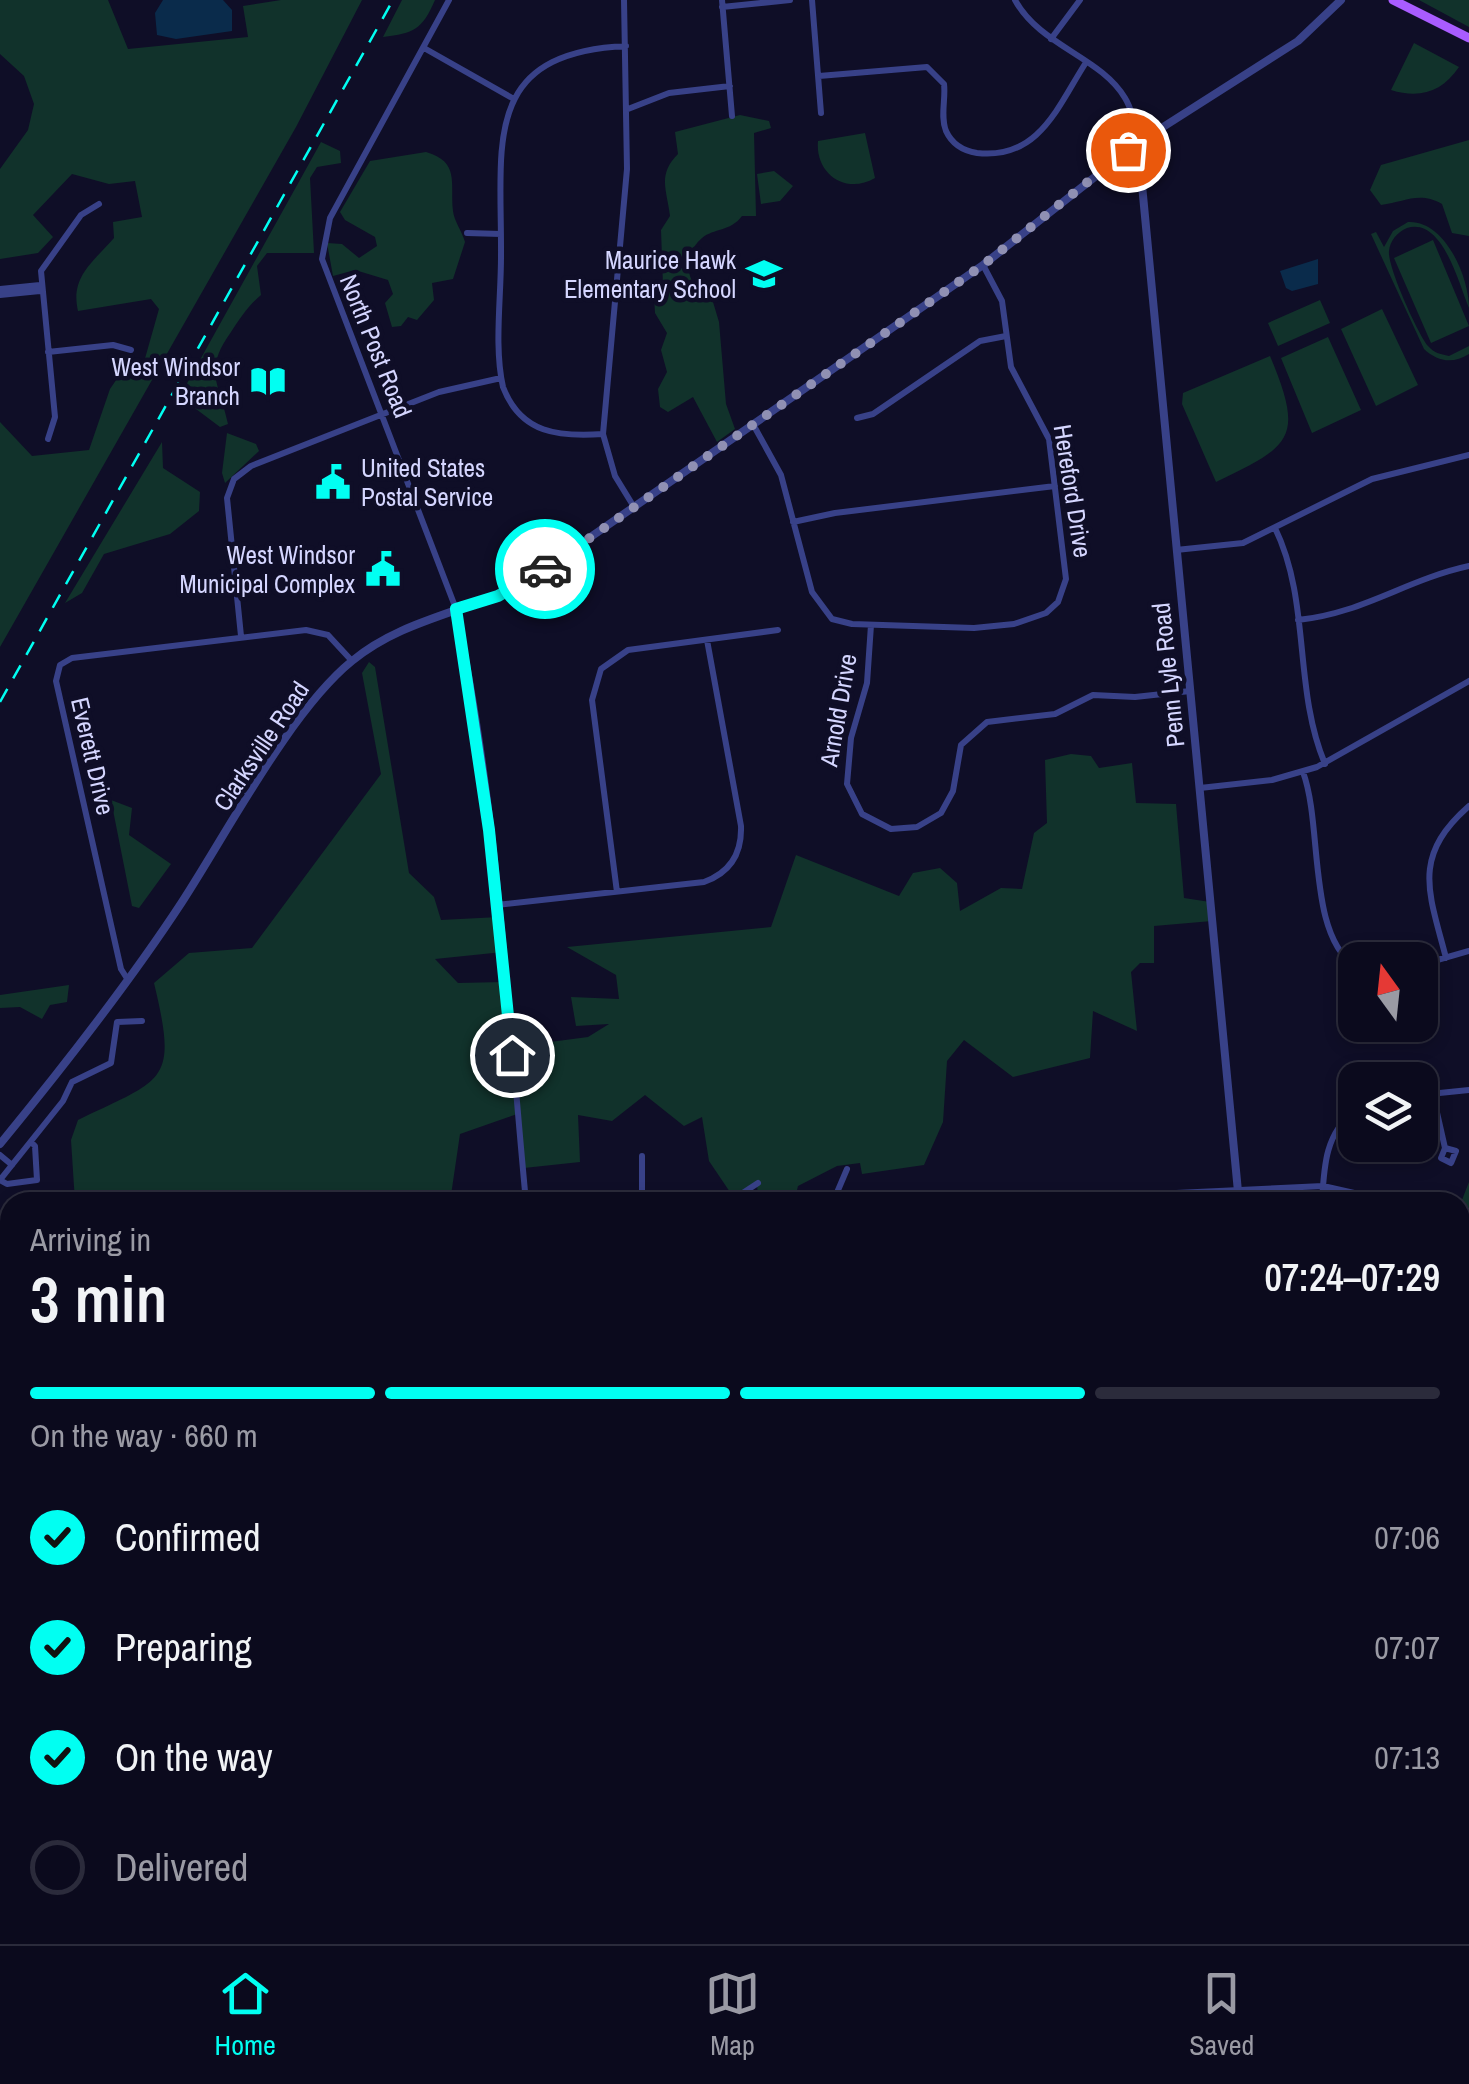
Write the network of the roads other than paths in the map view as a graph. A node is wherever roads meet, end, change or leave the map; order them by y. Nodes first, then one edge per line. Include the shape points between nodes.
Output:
1 (449, 0) edge
2 (624, 0) edge
3 (790, 0) edge
4 (812, 0) edge
5 (1015, 0) edge
6 (1080, 0) edge
7 (1341, 0) edge
8 (1393, 0) edge
9 (722, 4) edge
10 (1468, 36) edge
11 (1052, 39) junction
12 (626, 46) junction
13 (424, 48) junction
14 (1085, 64) junction
15 (820, 76) junction
16 (730, 86) junction
17 (514, 98) junction
18 (628, 109) junction
19 (822, 113) dead end
20 (732, 116) dead end
21 (1138, 143) junction
22 (99, 204) dead end
23 (467, 233) dead end
24 (502, 234) junction
25 (983, 265) junction
26 (40, 288) junction
27 (0, 292) edge
28 (1006, 336) junction
29 (130, 350) dead end
30 (48, 352) junction
31 (501, 378) junction
32 (384, 413) junction
33 (857, 418) dead end
34 (754, 426) junction
35 (603, 434) junction
36 (48, 440) dead end
37 (1469, 454) edge
38 (1055, 486) junction
39 (634, 507) junction
40 (793, 522) junction
41 (1275, 528) junction
42 (1176, 550) junction
43 (1469, 566) edge
44 (456, 609) junction
45 (1298, 620) junction
46 (871, 625) junction
47 (778, 630) dead end
48 (241, 636) junction
49 (707, 640) junction
50 (352, 661) junction
51 (1469, 681) edge
52 (1190, 691) junction
53 (1326, 764) junction
54 (1303, 772) junction
55 (1200, 788) junction
56 (1469, 806) edge
57 (617, 892) junction
58 (497, 905) junction
59 (1338, 952) edge
60 (1469, 952) edge
61 (1446, 958) junction
62 (1438, 960) edge
63 (128, 980) junction
64 (142, 1020) dead end
65 (1469, 1090) edge
66 (1438, 1094) edge
67 (1438, 1117) edge
68 (1338, 1130) edge
69 (30, 1142) junction
70 (0, 1144) edge
71 (1445, 1148) dead end
72 (0, 1155) edge
73 (642, 1156) dead end
74 (12, 1165) junction
75 (847, 1169) dead end
76 (0, 1180) edge
77 (758, 1183) dead end
78 (1323, 1186) junction
79 (1238, 1191) junction
80 (525, 1192) edge
81 (642, 1192) edge
82 (744, 1192) edge
83 (837, 1192) edge
84 (1207, 1192) edge
85 (1323, 1192) edge
86 (1350, 1192) edge

1 - 13 street, North Post Road
2 - 12 street
3 - 9 street
4 - 15 street
5 - 11 street
6 - 11 street
7 - 21 street, Clarksville Road via 1298,41
8 - 10 main road
9 - 16 street
11 - 14 street
12 - 17 street via 561,56 535,72
12 - 18 street
13 - 17 street
13 - 32 street, North Post Road via 330,218 322,248 327,279
14 - 15 street via 1048,126 1021,146 990,153 965,150 950,137 944,84 932,70
14 - 21 street via 1125,97
15 - 19 street
16 - 18 street via 669,93
16 - 20 street
17 - 24 street via 502,142
18 - 35 street
21 - 25 street, Clarksville Road
21 - 42 street, Penn Lyle Road
22 - 26 street via 81,215 48,256
23 - 24 street
24 - 31 street
25 - 28 street, Hereford Drive via 1000,292
25 - 34 street, Clarksville Road
26 - 27 street
26 - 30 street
28 - 33 street via 980,341 873,414
28 - 38 street, Hereford Drive via 1016,379 1046,429
29 - 30 street via 113,345
30 - 36 street via 56,417
31 - 32 street via 456,386
31 - 35 street via 531,426 560,436
32 - 44 street, North Post Road
32 - 48 street via 251,466 234,479 226,501
34 - 39 street, Clarksville Road
34 - 40 street via 776,462
35 - 39 street via 614,476
37 - 41 street via 1390,472
38 - 40 street
38 - 46 street, Hereford Drive via 1066,579 1046,613 974,628
39 - 44 street, Clarksville Road via 516,588
40 - 46 street, Hereford Drive via 820,608 832,619
41 - 42 street via 1243,543
41 - 45 street via 1292,567
42 - 52 street, Penn Lyle Road
43 - 45 street via 1416,580 1344,614
44 - 50 street, Clarksville Road via 394,632
44 - 58 street, North Post Road
45 - 53 street via 1309,722
46 - 52 street, Arnold Drive via 867,684 846,784 862,814 891,829 917,828 941,813 954,791 961,745 986,722 1055,714 1093,695
47 - 49 street
48 - 50 street, Everett Drive via 317,630
48 - 63 street, Everett Drive via 72,658 56,673
49 - 57 street via 620,653 594,683
49 - 57 street via 729,747 738,852 725,871 704,882
50 - 63 street, Clarksville Road via 309,707
51 - 53 street
52 - 55 street, Penn Lyle Road
53 - 54 street
54 - 55 street
54 - 59 street via 1314,806 1326,927
55 - 79 street, Penn Lyle Road
56 - 61 street via 1438,840 1428,871
57 - 58 street
58 - 80 street, North Post Road
60 - 61 street
61 - 62 street
63 - 70 street, Clarksville Road
64 - 69 street via 117,1022 111,1063 72,1082
65 - 66 street
67 - 71 street
68 - 78 street
69 - 74 street
69 - 76 street via 37,1180
72 - 74 street
73 - 81 street
74 - 76 street
75 - 83 street
77 - 82 street
78 - 79 street
78 - 85 street
78 - 86 street
79 - 84 street

